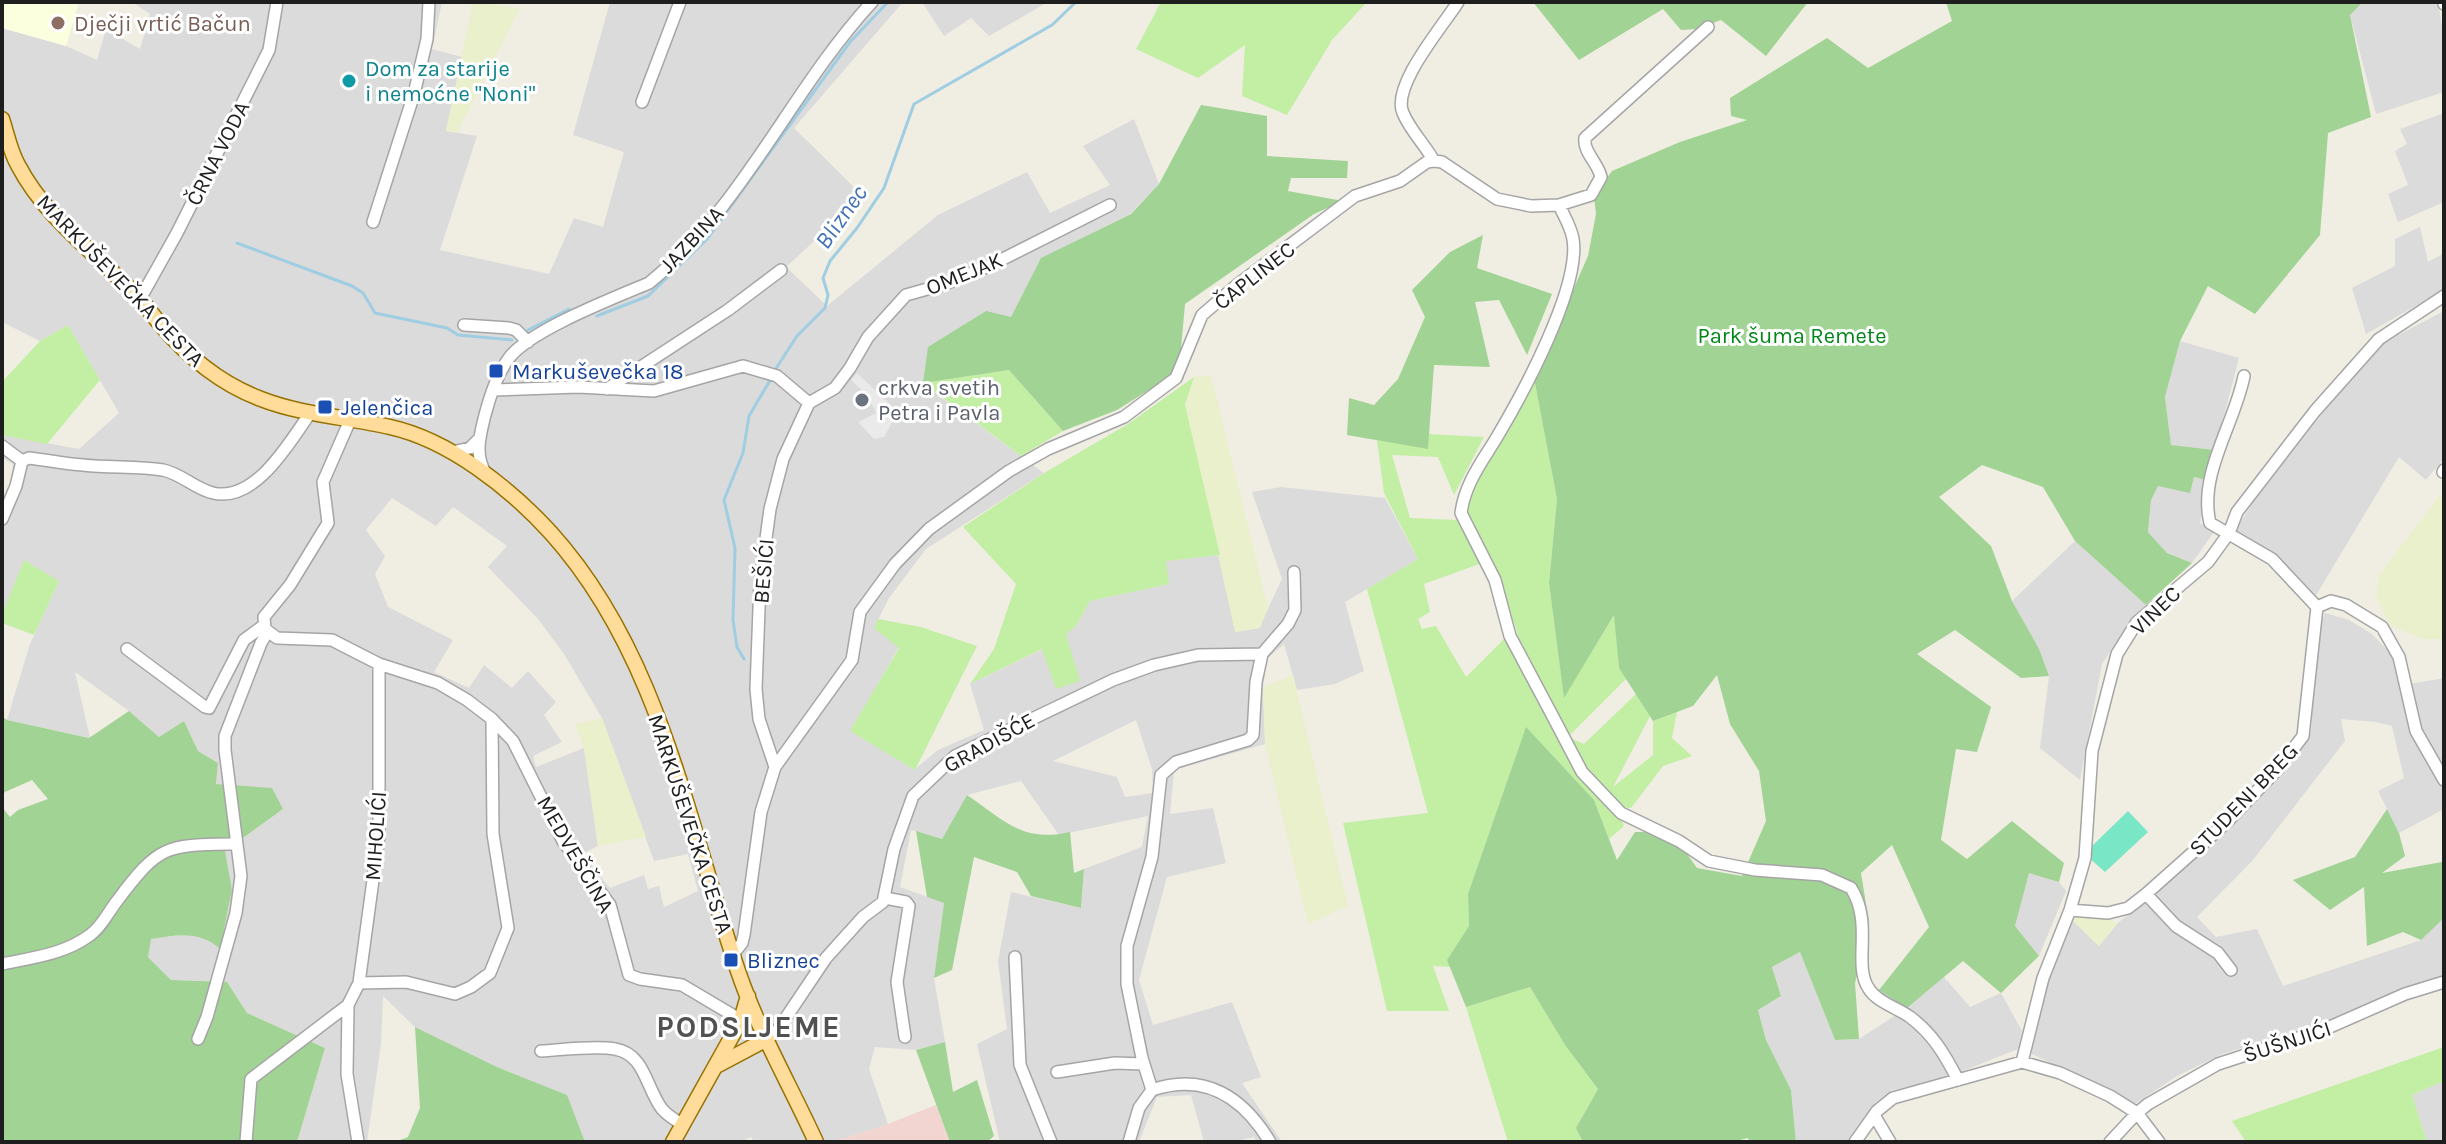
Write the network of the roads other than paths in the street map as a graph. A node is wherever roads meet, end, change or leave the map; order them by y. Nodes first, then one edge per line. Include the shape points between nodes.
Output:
1 (277, 2) edge
2 (429, 2) edge
3 (680, 2) edge
4 (872, 2) edge
5 (1458, 2) edge
6 (1708, 27) dead end
7 (642, 102) dead end
8 (2, 119) edge
9 (1434, 161) junction
10 (1110, 205) dead end
11 (1559, 205) junction
12 (373, 222) dead end
13 (781, 270) dead end
14 (149, 282) junction
15 (123, 284) junction
16 (2444, 296) edge
17 (140, 299) junction
18 (464, 325) dead end
19 (528, 342) junction
20 (2244, 376) dead end
21 (607, 389) junction
22 (493, 390) junction
23 (809, 403) junction
24 (311, 412) junction
25 (351, 418) junction
26 (479, 439) junction
27 (2, 446) edge
28 (452, 452) junction
29 (22, 461) junction
30 (488, 477) junction
31 (2, 519) edge
32 (2229, 533) junction
33 (1294, 572) dead end
34 (2317, 607) junction
35 (265, 629) junction
36 (127, 649) dead end
37 (1262, 654) junction
38 (379, 664) junction
39 (492, 719) junction
40 (775, 767) junction
41 (2444, 780) edge
42 (237, 844) junction
43 (2146, 894) junction
44 (885, 898) junction
45 (2070, 910) junction
46 (733, 954) junction
47 (1015, 957) dead end
48 (2, 964) edge
49 (2231, 970) dead end
50 (2444, 982) edge
51 (359, 983) junction
52 (748, 996) junction
53 (348, 1005) junction
54 (741, 1020) junction
55 (905, 1037) dead end
56 (198, 1039) dead end
57 (767, 1039) junction
58 (541, 1051) dead end
59 (2022, 1062) junction
60 (1143, 1064) junction
61 (1057, 1072) dead end
62 (711, 1073) junction
63 (1958, 1080) junction
64 (1152, 1090) junction
65 (2137, 1113) junction
66 (1874, 1115) junction
67 (682, 1124) junction
68 (246, 1142) edge
69 (358, 1142) edge
70 (673, 1142) edge
71 (816, 1142) edge
72 (1051, 1142) edge
73 (1129, 1142) edge
74 (1270, 1142) edge
75 (1855, 1142) edge
76 (1890, 1142) edge
77 (2110, 1142) edge
78 (2159, 1142) edge

1 - 14 street, ČRNA VODA via 269,50
2 - 12 street via 414,94
3 - 7 street
4 - 19 street, JAZBINA via 843,34 708,224 659,275
5 - 9 street via 1408,78 1400,102
6 - 11 street via 1585,138 1599,168 1598,186 1591,195
8 - 15 main road, MARKUŠEVEČKA CESTA via 17,163 43,202
9 - 11 street via 1497,199
9 - 40 street, ČAPLINEC via 1400,181 1355,196 1237,285 1202,315 1176,378 1124,417 1009,471 929,529 860,612 852,660
10 - 23 street, OMEJAK via 989,266 906,295 868,337 835,388
11 - 63 street via 1573,240 1566,290 1535,366 1474,472 1461,513 1495,580 1510,636 1582,772 1627,818 1709,861 1822,875 1851,888 1862,910 1863,967 1869,989 1936,1040
13 - 21 street
14 - 15 street
14 - 17 street, ČRNA VODA
15 - 17 main road, MARKUŠEVEČKA CESTA
16 - 32 street, VINEC via 2390,329 2342,378 2237,512
17 - 24 main road, MARKUŠEVEČKA CESTA via 186,352 219,378 262,399
18 - 19 street via 509,328
19 - 22 street, JAZBINA via 509,357
20 - 32 street via 2208,488 2210,523
21 - 22 street
21 - 23 street via 654,391 743,366 772,374
22 - 26 street, JAZBINA
23 - 40 street, BEŠIĆI via 783,459 760,582 756,689 759,719
24 - 25 main road, MARKUŠEVEČKA CESTA
24 - 29 street via 271,468 226,494 204,491 163,470
25 - 28 main road, MARKUŠEVEČKA CESTA via 408,432
25 - 35 street via 323,482 328,523 264,617
26 - 28 street via 470,448
26 - 30 street, JAZBINA via 479,457
27 - 29 street
28 - 30 main road, MARKUŠEVEČKA CESTA
29 - 31 street
30 - 46 main road, MARKUŠEVEČKA CESTA via 548,530 578,565 615,624 661,721
32 - 34 street via 2272,559
32 - 45 street, VINEC via 2208,562 2137,622 2117,654 2092,751 2085,858
33 - 37 street via 1295,610
34 - 41 street via 2331,601 2346,605 2382,627 2399,657 2416,731
34 - 43 street, STUDENI BREG via 2303,736 2227,822
35 - 36 street via 244,640 209,708
35 - 38 street, MEDVEŠČINA via 277,638 332,640
35 - 42 street via 225,736
37 - 44 street, GRADIŠĆE via 1198,655 1154,665 955,756 913,796 894,849
37 - 60 street via 1253,735 1176,762 1161,775 1152,857 1127,946 1127,984
38 - 39 street, MEDVEŠČINA via 438,683
38 - 51 street, MIHOLIĆI via 379,836
39 - 51 street via 493,834 508,928 490,973 455,994 406,982
39 - 54 street, MEDVEŠČINA via 513,741 563,841 610,905 629,975 682,985
40 - 46 street via 761,812 744,935
42 - 48 street via 185,845 165,851 146,863 92,935 46,957
42 - 56 street via 241,876 236,913
43 - 45 street, STUDENI BREG via 2117,912
43 - 49 street via 2176,926 2218,953
44 - 55 street via 909,906 897,982
44 - 57 street via 826,958
45 - 59 street, VINEC via 2043,978
46 - 52 main road, MARKUŠEVEČKA CESTA
47 - 72 street via 1020,1065
50 - 65 street, ŠUŠNJIĆI via 2218,1064
51 - 53 street, MIHOLIĆI
52 - 54 main road
52 - 57 main road, MARKUŠEVEČKA CESTA
53 - 68 street, MIHOLIĆI via 251,1079
53 - 69 street, MIHOLIĆI via 347,1074
54 - 62 main road
57 - 62 main road
57 - 71 main road, MARKUŠEVEČKA CESTA
58 - 67 street via 626,1052 639,1063 661,1107
59 - 63 street
59 - 65 street via 2085,1083
60 - 61 street
60 - 64 street
62 - 67 main road
63 - 66 street via 1893,1098
64 - 73 street via 1139,1108
64 - 74 street via 1179,1084 1227,1094
65 - 77 street, ŠUŠNJIĆI
65 - 78 street
66 - 75 street
66 - 76 street
67 - 70 main road

